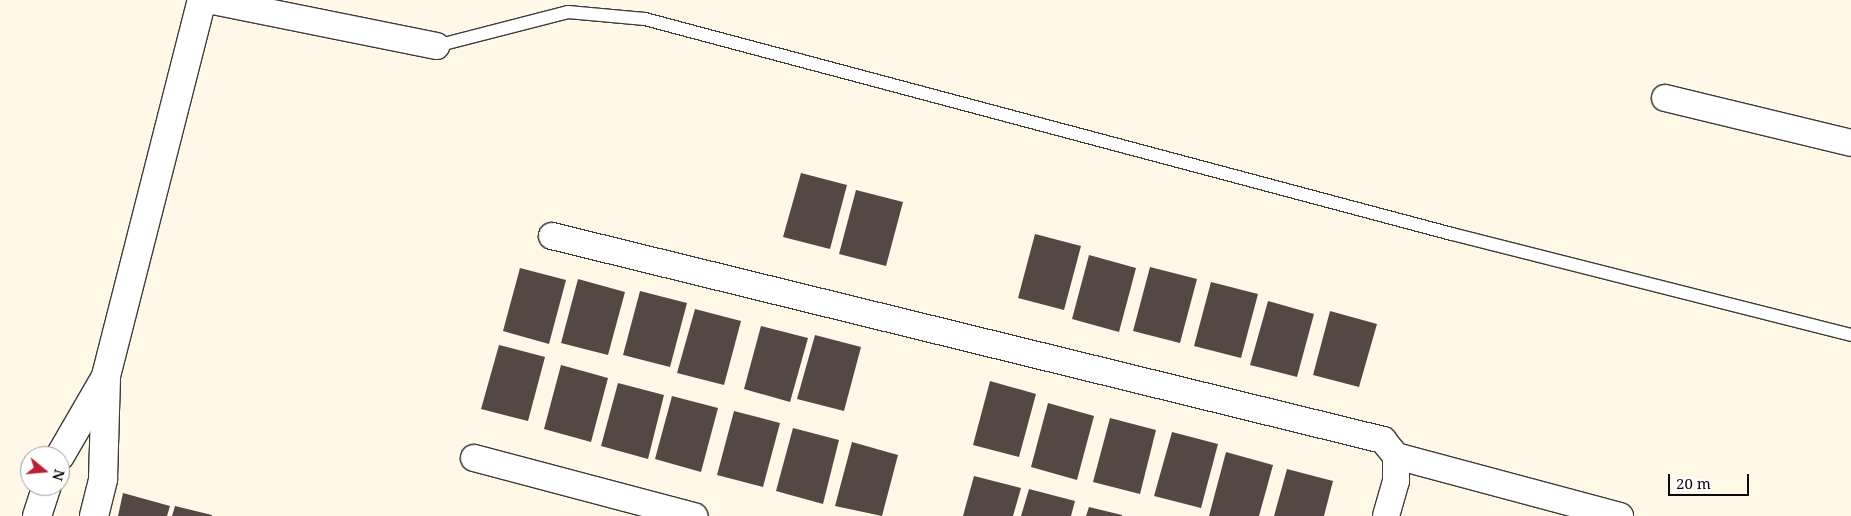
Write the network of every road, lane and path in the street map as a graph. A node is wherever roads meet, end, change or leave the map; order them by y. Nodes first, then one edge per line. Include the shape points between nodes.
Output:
1 (202, 0) edge
2 (208, 0) edge
3 (436, 46) joint
4 (1665, 98) dead end
5 (1851, 143) edge
6 (552, 236) dead end
7 (1851, 335) edge
8 (106, 376) junction
9 (66, 446) edge
10 (1396, 456) junction
11 (474, 458) dead end
12 (44, 496) edge
13 (37, 516) edge
14 (94, 516) edge
15 (694, 516) edge
16 (1386, 516) edge
17 (1620, 516) edge

1 - 8 street
2 - 3 street
3 - 7 lane via 568,12 645,19 1452,234
4 - 5 street
6 - 10 street via 1383,440
8 - 9 street
8 - 14 street via 103,479
10 - 16 street via 1396,481
10 - 17 street
11 - 15 street
12 - 13 street

